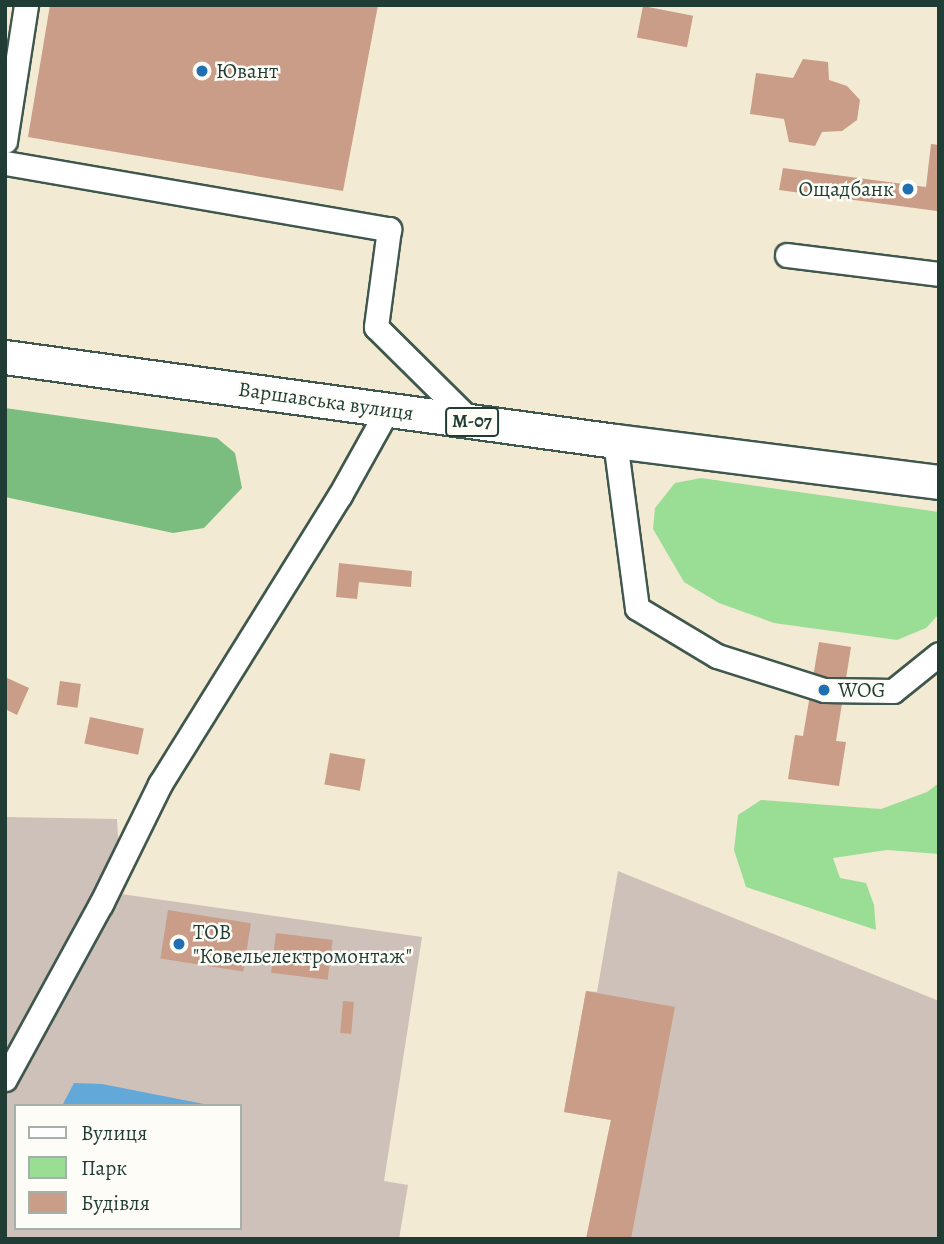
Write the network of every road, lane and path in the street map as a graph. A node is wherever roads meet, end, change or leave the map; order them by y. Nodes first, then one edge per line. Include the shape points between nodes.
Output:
1 (26, 5) edge
2 (5, 141) edge
3 (5, 163) edge
4 (787, 255) dead end
5 (939, 274) edge
6 (5, 357) edge
7 (388, 409) junction
8 (472, 422) junction
9 (615, 441) junction
10 (939, 482) edge
11 (939, 654) edge
12 (6, 1074) edge

1 - 2 lane
3 - 8 lane via 389,229 376,327
4 - 5 lane
6 - 7 highway, Варшавська вулиця / М-07
7 - 8 highway, Варшавська вулиця / М-07
7 - 12 lane via 340,495 160,784 101,904
8 - 9 highway, Варшавська вулиця / М-07
9 - 10 highway, Варшавська вулиця / М-07
9 - 11 lane via 637,608 717,656 824,690 892,691

